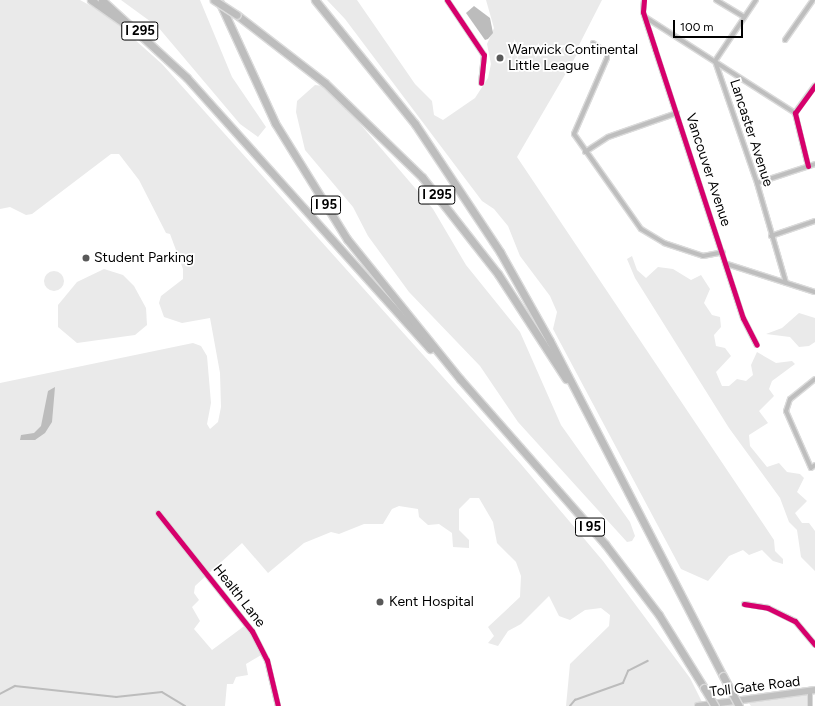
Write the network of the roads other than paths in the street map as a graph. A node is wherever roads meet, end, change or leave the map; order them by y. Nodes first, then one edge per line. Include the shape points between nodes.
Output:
1 (91, 0) edge
2 (102, 0) edge
3 (214, 0) edge
4 (218, 0) edge
5 (315, 0) edge
6 (322, 0) edge
7 (447, 0) edge
8 (644, 0) edge
9 (716, 0) edge
10 (756, 0) edge
11 (813, 0) edge
12 (645, 17) junction
13 (744, 17) junction
14 (785, 40) dead end
15 (593, 44) dead end
16 (362, 55) junction
17 (715, 61) junction
18 (175, 66) junction
19 (481, 83) dead end
20 (815, 85) edge
21 (677, 113) junction
22 (795, 113) junction
23 (585, 152) junction
24 (815, 164) edge
25 (808, 166) junction
26 (757, 183) junction
27 (815, 221) edge
28 (771, 236) junction
29 (722, 252) junction
30 (727, 264) junction
31 (786, 283) junction
32 (815, 292) edge
33 (757, 345) dead end
34 (460, 379) junction
35 (815, 379) edge
36 (590, 417) junction
37 (815, 465) edge
38 (158, 513) dead end
39 (744, 604) dead end
40 (815, 645) edge
41 (813, 691) edge
42 (278, 706) edge
43 (698, 706) edge
44 (715, 706) edge
45 (739, 706) edge
46 (810, 706) edge

1 - 18 highway
2 - 18 highway, I 295
3 - 36 highway, I 295, bridge via 333,90 425,182 498,274
4 - 34 highway, I 95 via 275,123 338,225
5 - 16 highway
6 - 16 highway
7 - 19 street via 484,55
8 - 12 street, Vancouver Avenue
9 - 13 street
10 - 13 street
11 - 14 street
12 - 17 street
12 - 21 street, Vancouver Avenue
13 - 17 street
15 - 23 street via 607,53 608,58 574,126 574,134
16 - 36 highway via 425,138 482,223 526,296
17 - 22 street
17 - 26 street, Lancaster Avenue
18 - 34 highway, I 295 via 398,317
20 - 22 street
21 - 23 street via 608,137
21 - 29 street, Vancouver Avenue
22 - 25 street
23 - 29 street via 630,217 650,236 703,256
24 - 25 street
25 - 26 street
26 - 28 street, Lancaster Avenue
27 - 28 street
28 - 31 street, Lancaster Avenue
29 - 30 street, Vancouver Avenue
30 - 31 street
30 - 33 street, Vancouver Avenue via 743,318
31 - 32 street
34 - 44 highway, I 95, bridge via 618,561 659,615
35 - 37 street via 786,407 788,420 811,468
36 - 45 highway, bridge
38 - 42 street, Health Lane via 252,631 267,660
39 - 40 street via 768,608 795,620
41 - 43 main road, Toll Gate Road
41 - 46 street

